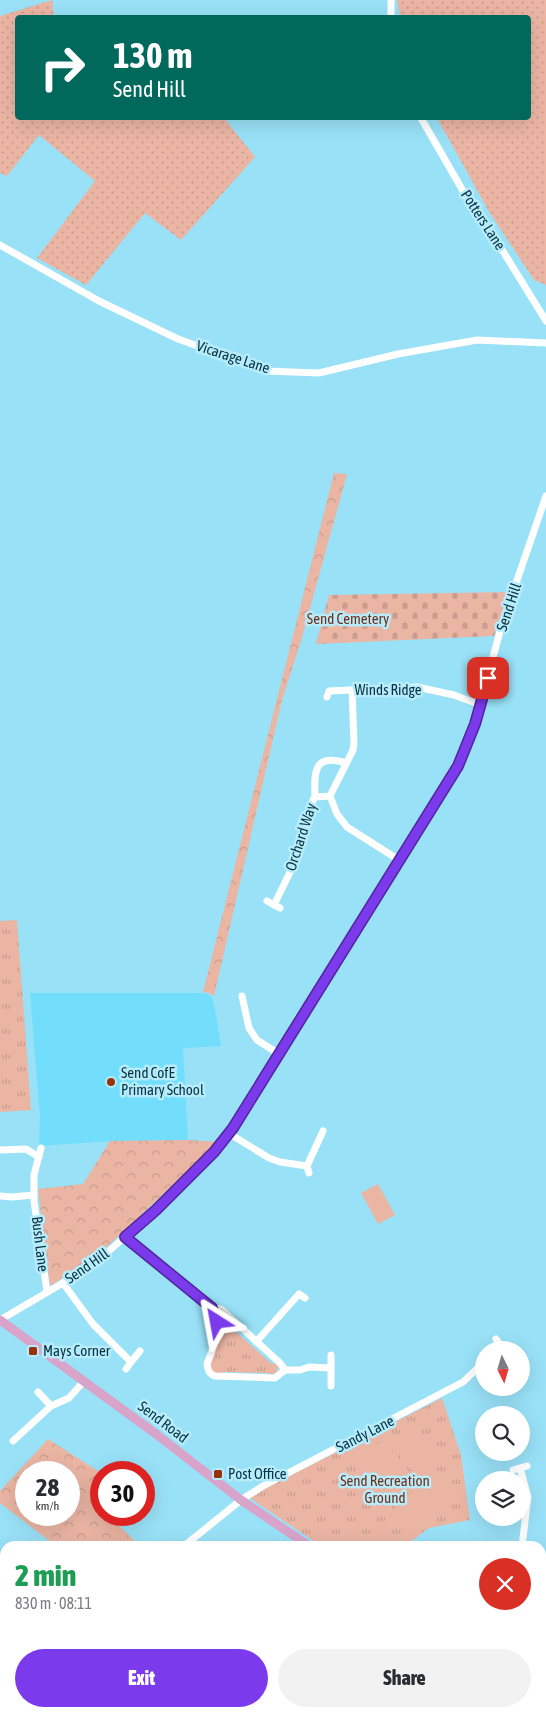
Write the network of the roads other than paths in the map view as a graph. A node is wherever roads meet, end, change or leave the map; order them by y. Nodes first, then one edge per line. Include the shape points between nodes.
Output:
1 (391, 0) edge
2 (391, 15) edge
3 (422, 120) edge
4 (0, 245) edge
5 (546, 321) edge
6 (546, 343) edge
7 (546, 496) edge
8 (352, 690) junction
9 (327, 697) dead end
10 (481, 705) junction
11 (346, 763) junction
12 (315, 796) junction
13 (330, 796) junction
14 (399, 860) junction
15 (274, 905) dead end
16 (242, 996) dead end
17 (279, 1054) junction
18 (323, 1131) dead end
19 (233, 1138) junction
20 (41, 1148) dead end
21 (0, 1150) edge
22 (39, 1157) junction
23 (34, 1195) junction
24 (0, 1196) edge
25 (125, 1237) junction
26 (63, 1283) junction
27 (47, 1292) junction
28 (300, 1294) dead end
29 (212, 1308) junction
30 (0, 1320) edge
31 (256, 1342) junction
32 (140, 1351) dead end
33 (331, 1355) dead end
34 (131, 1362) junction
35 (331, 1368) junction
36 (126, 1369) dead end
37 (285, 1370) junction
38 (475, 1371) edge
39 (84, 1380) junction
40 (331, 1386) dead end
41 (38, 1392) dead end
42 (51, 1406) junction
43 (13, 1441) dead end
44 (520, 1468) dead end
45 (241, 1500) junction
46 (190, 1541) edge
47 (301, 1541) edge
48 (523, 1541) edge

1 - 2 street
3 - 5 street, Potters Lane via 478,217
4 - 6 street, Vicarage Lane via 98,301 160,331 267,371 319,373 477,340
7 - 10 street, Send Hill via 502,624
8 - 9 street, Winds Ridge via 329,691
8 - 10 street, Winds Ridge via 418,688
8 - 11 street, Orchard Way via 354,743
10 - 14 street, Send Hill via 458,766
11 - 12 street, Orchard Way via 324,760 318,766
11 - 13 street, Orchard Way
12 - 13 street, Orchard Way
12 - 15 street, Orchard Way via 303,841
13 - 14 street, Orchard Way via 337,814 347,827
14 - 17 street, Send Hill
16 - 17 street via 253,1034
17 - 19 street, Send Hill
18 - 19 street via 308,1170 269,1158
19 - 25 street, Send Hill
20 - 22 street, Bush Lane
21 - 22 street via 26,1149
22 - 23 street, Bush Lane via 34,1175
23 - 24 street, Bush Lane
23 - 27 street, Bush Lane
25 - 26 street, Send Hill via 100,1259
25 - 29 street
26 - 27 street, Send Hill
26 - 34 street via 93,1324
27 - 30 street, Send Hill
28 - 31 street
29 - 31 street via 221,1309
29 - 37 street via 218,1333 207,1364 211,1374 275,1378
30 - 39 main road, Send Road
31 - 37 street
32 - 34 street
33 - 35 street
34 - 36 street
35 - 37 street
35 - 40 street
38 - 45 street, Sandy Lane via 463,1382
39 - 42 street via 69,1398
39 - 45 main road, Send Road
41 - 42 street
42 - 43 street
44 - 48 street via 528,1497
45 - 46 street, Sandy Lane
45 - 47 main road, Send Road

